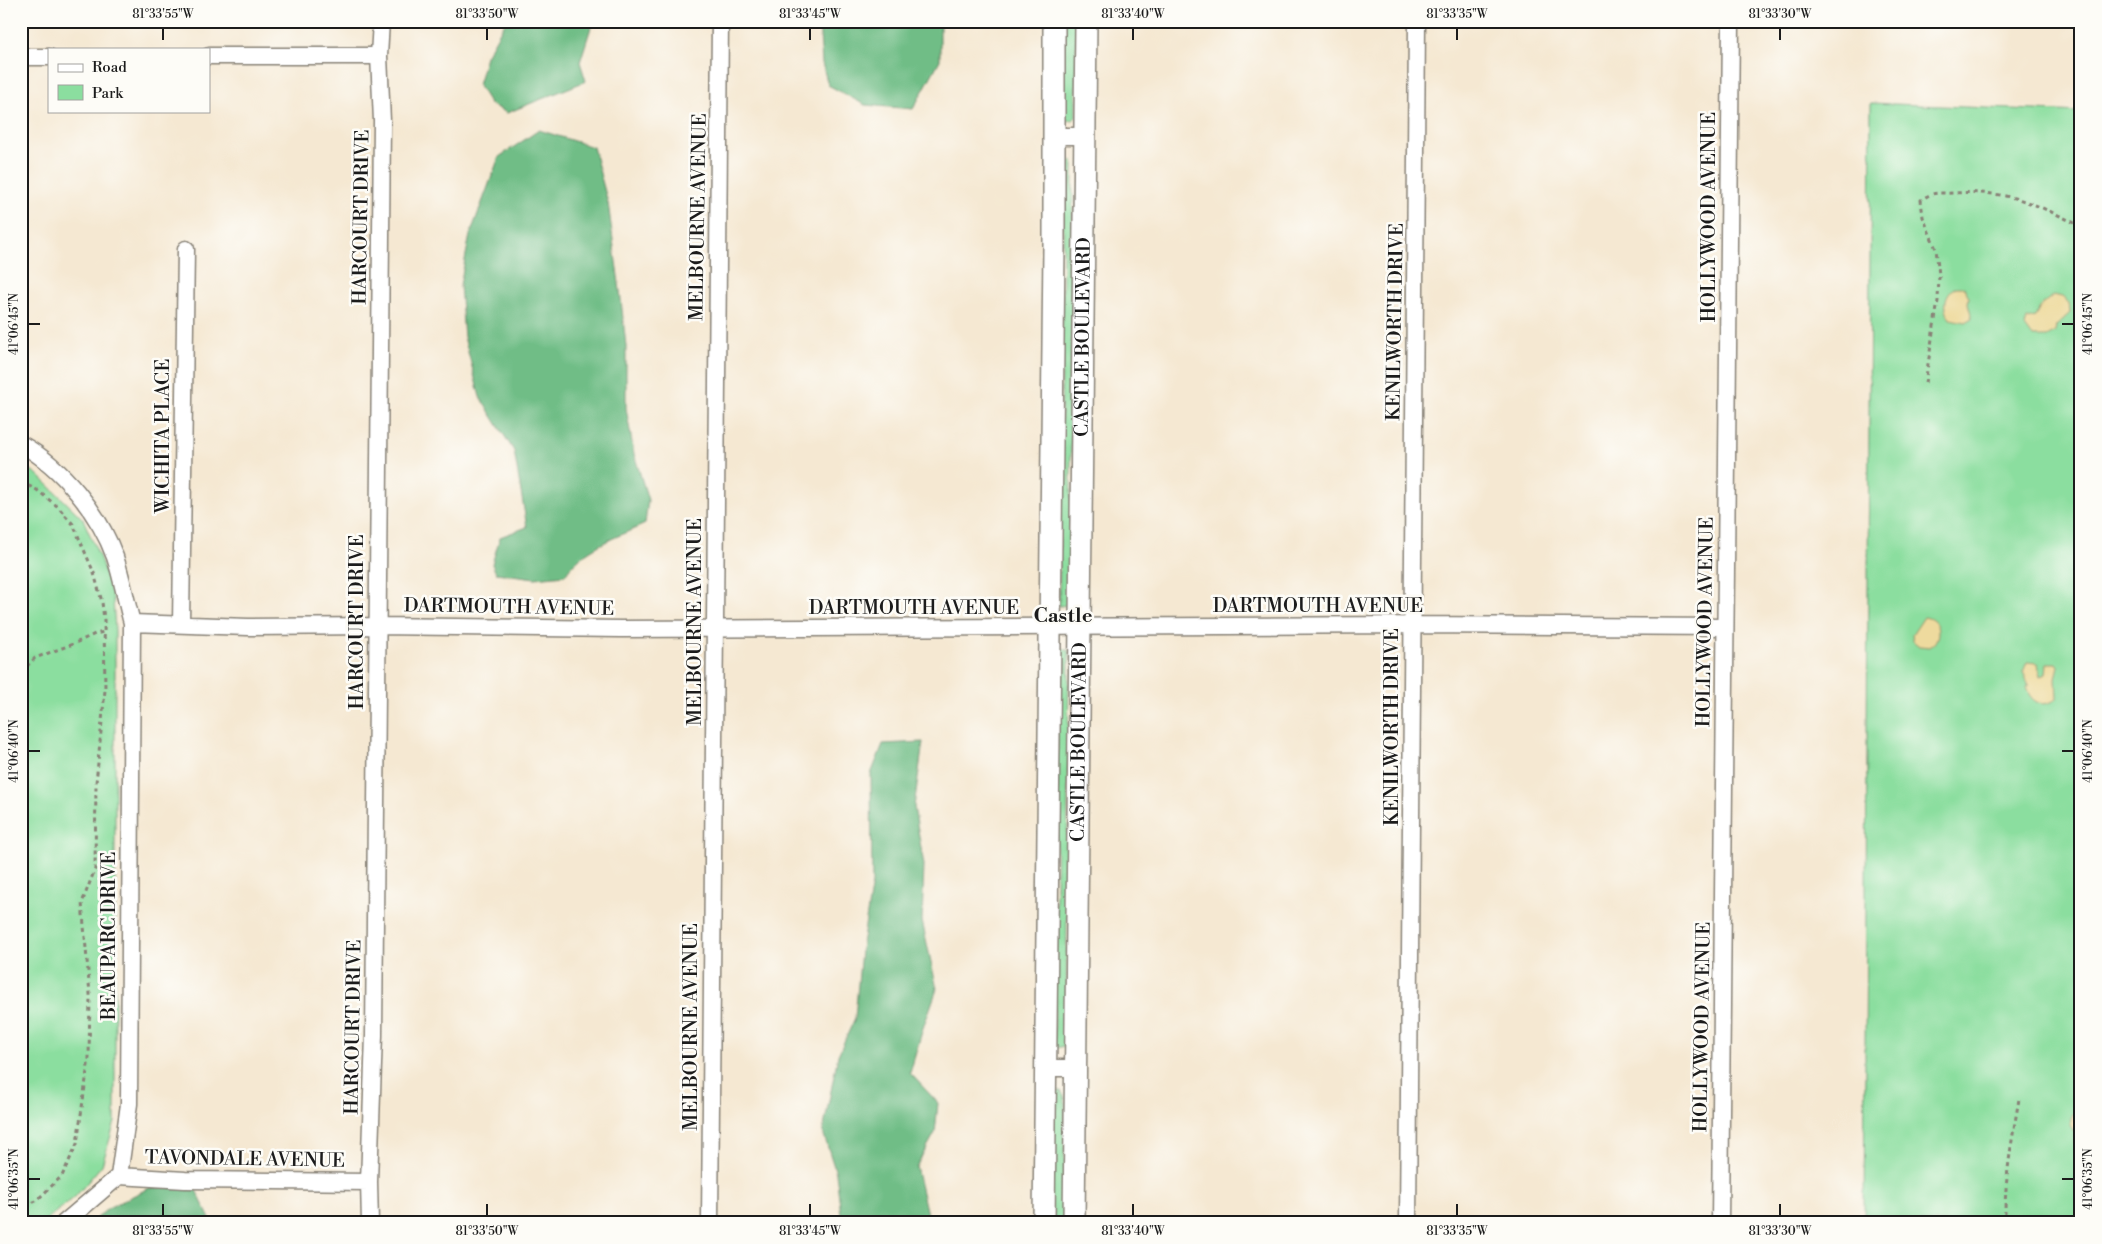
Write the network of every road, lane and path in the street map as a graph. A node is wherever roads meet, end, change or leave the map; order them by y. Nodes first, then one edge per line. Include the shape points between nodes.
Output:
1 (381, 21) edge
2 (720, 21) edge
3 (1054, 21) edge
4 (1086, 21) edge
5 (1417, 21) edge
6 (1732, 21) edge
7 (210, 56) edge
8 (379, 56) junction
9 (21, 57) edge
10 (48, 57) edge
11 (1054, 136) junction
12 (1084, 136) junction
13 (2081, 226) edge
14 (186, 248) dead end
15 (1925, 383) dead end
16 (21, 444) edge
17 (21, 482) edge
18 (132, 623) junction
19 (181, 624) junction
20 (1412, 625) junction
21 (377, 626) junction
22 (1080, 627) junction
23 (1726, 627) junction
24 (716, 628) junction
25 (1050, 628) junction
26 (104, 632) junction
27 (21, 672) edge
28 (1046, 1068) junction
29 (1075, 1068) junction
30 (2019, 1100) dead end
31 (119, 1176) junction
32 (369, 1182) junction
33 (21, 1208) edge
34 (64, 1223) edge
35 (370, 1223) edge
36 (710, 1223) edge
37 (1044, 1223) edge
38 (1074, 1223) edge
39 (1408, 1223) edge
40 (1720, 1223) edge
41 (2005, 1223) edge

1 - 8 street, HARCOURT DRIVE
2 - 24 street, MELBOURNE AVENUE
3 - 11 street, CASTLE BOULEVARD
4 - 12 street, CASTLE BOULEVARD
5 - 20 street, KENILWORTH DRIVE
6 - 23 street, HOLLYWOOD AVENUE
7 - 8 street
8 - 21 street, HARCOURT DRIVE via 382,121
9 - 10 street
11 - 12 street
11 - 25 street, CASTLE BOULEVARD
12 - 22 street, CASTLE BOULEVARD
13 - 15 path via 2019,198 1983,192 1931,193 1922,200 1923,217 1936,248 1939,275
14 - 19 street, WICHITA PLACE
16 - 18 street, BEAUPARC DRIVE via 56,471 79,495 99,524 116,558
17 - 26 path via 57,506 73,524 94,573
18 - 19 street, DARTMOUTH AVENUE
18 - 31 street, BEAUPARC DRIVE via 129,1104
19 - 21 street, DARTMOUTH AVENUE
20 - 22 street, DARTMOUTH AVENUE
20 - 23 street, DARTMOUTH AVENUE
20 - 39 street, KENILWORTH DRIVE
21 - 24 street, DARTMOUTH AVENUE
21 - 32 street, HARCOURT DRIVE via 374,1035
22 - 25 street, DARTMOUTH AVENUE
22 - 29 street, CASTLE BOULEVARD
23 - 40 street, HOLLYWOOD AVENUE
24 - 25 street, DARTMOUTH AVENUE
24 - 36 street, MELBOURNE AVENUE
25 - 28 street, CASTLE BOULEVARD
26 - 27 path via 35,658
26 - 33 path via 95,869 82,904 90,994 87,1080 77,1144 62,1176 36,1201
28 - 29 street
28 - 37 street, CASTLE BOULEVARD
29 - 38 street, CASTLE BOULEVARD
30 - 41 path via 2004,1207
31 - 32 street, TAVONDALE AVENUE
31 - 34 street
32 - 35 street, HARCOURT DRIVE

